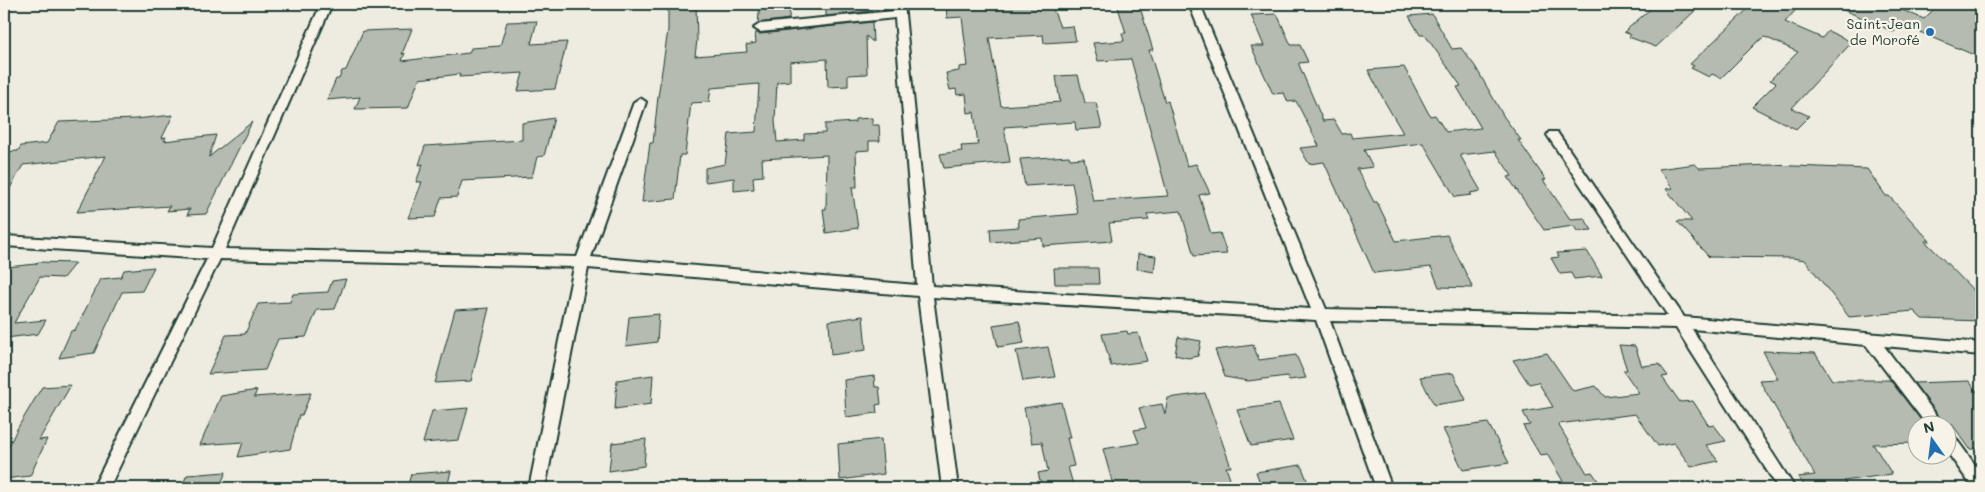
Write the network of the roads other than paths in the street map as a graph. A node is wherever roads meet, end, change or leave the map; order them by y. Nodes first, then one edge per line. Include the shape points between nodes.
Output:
1 (326, 4) edge
2 (1195, 4) edge
3 (899, 9) edge
4 (760, 28) dead end
5 (640, 102) dead end
6 (1553, 135) dead end
7 (4, 241) edge
8 (216, 254) junction
9 (582, 262) junction
10 (925, 291) junction
11 (1321, 315) junction
12 (1680, 322) junction
13 (1870, 339) junction
14 (1981, 349) edge
15 (1927, 414) edge
16 (1958, 455) edge
17 (1981, 486) edge
18 (101, 488) edge
19 (537, 488) edge
20 (950, 488) edge
21 (1384, 488) edge
22 (1787, 488) edge

1 - 8 street
2 - 11 street
3 - 4 street
3 - 10 street
5 - 9 street
6 - 12 street
7 - 8 street
8 - 9 street
8 - 18 street
9 - 10 street
9 - 19 street
10 - 11 street
10 - 20 street
11 - 12 street
11 - 21 street
12 - 13 street
12 - 22 street
13 - 14 street
13 - 15 street
16 - 17 street

